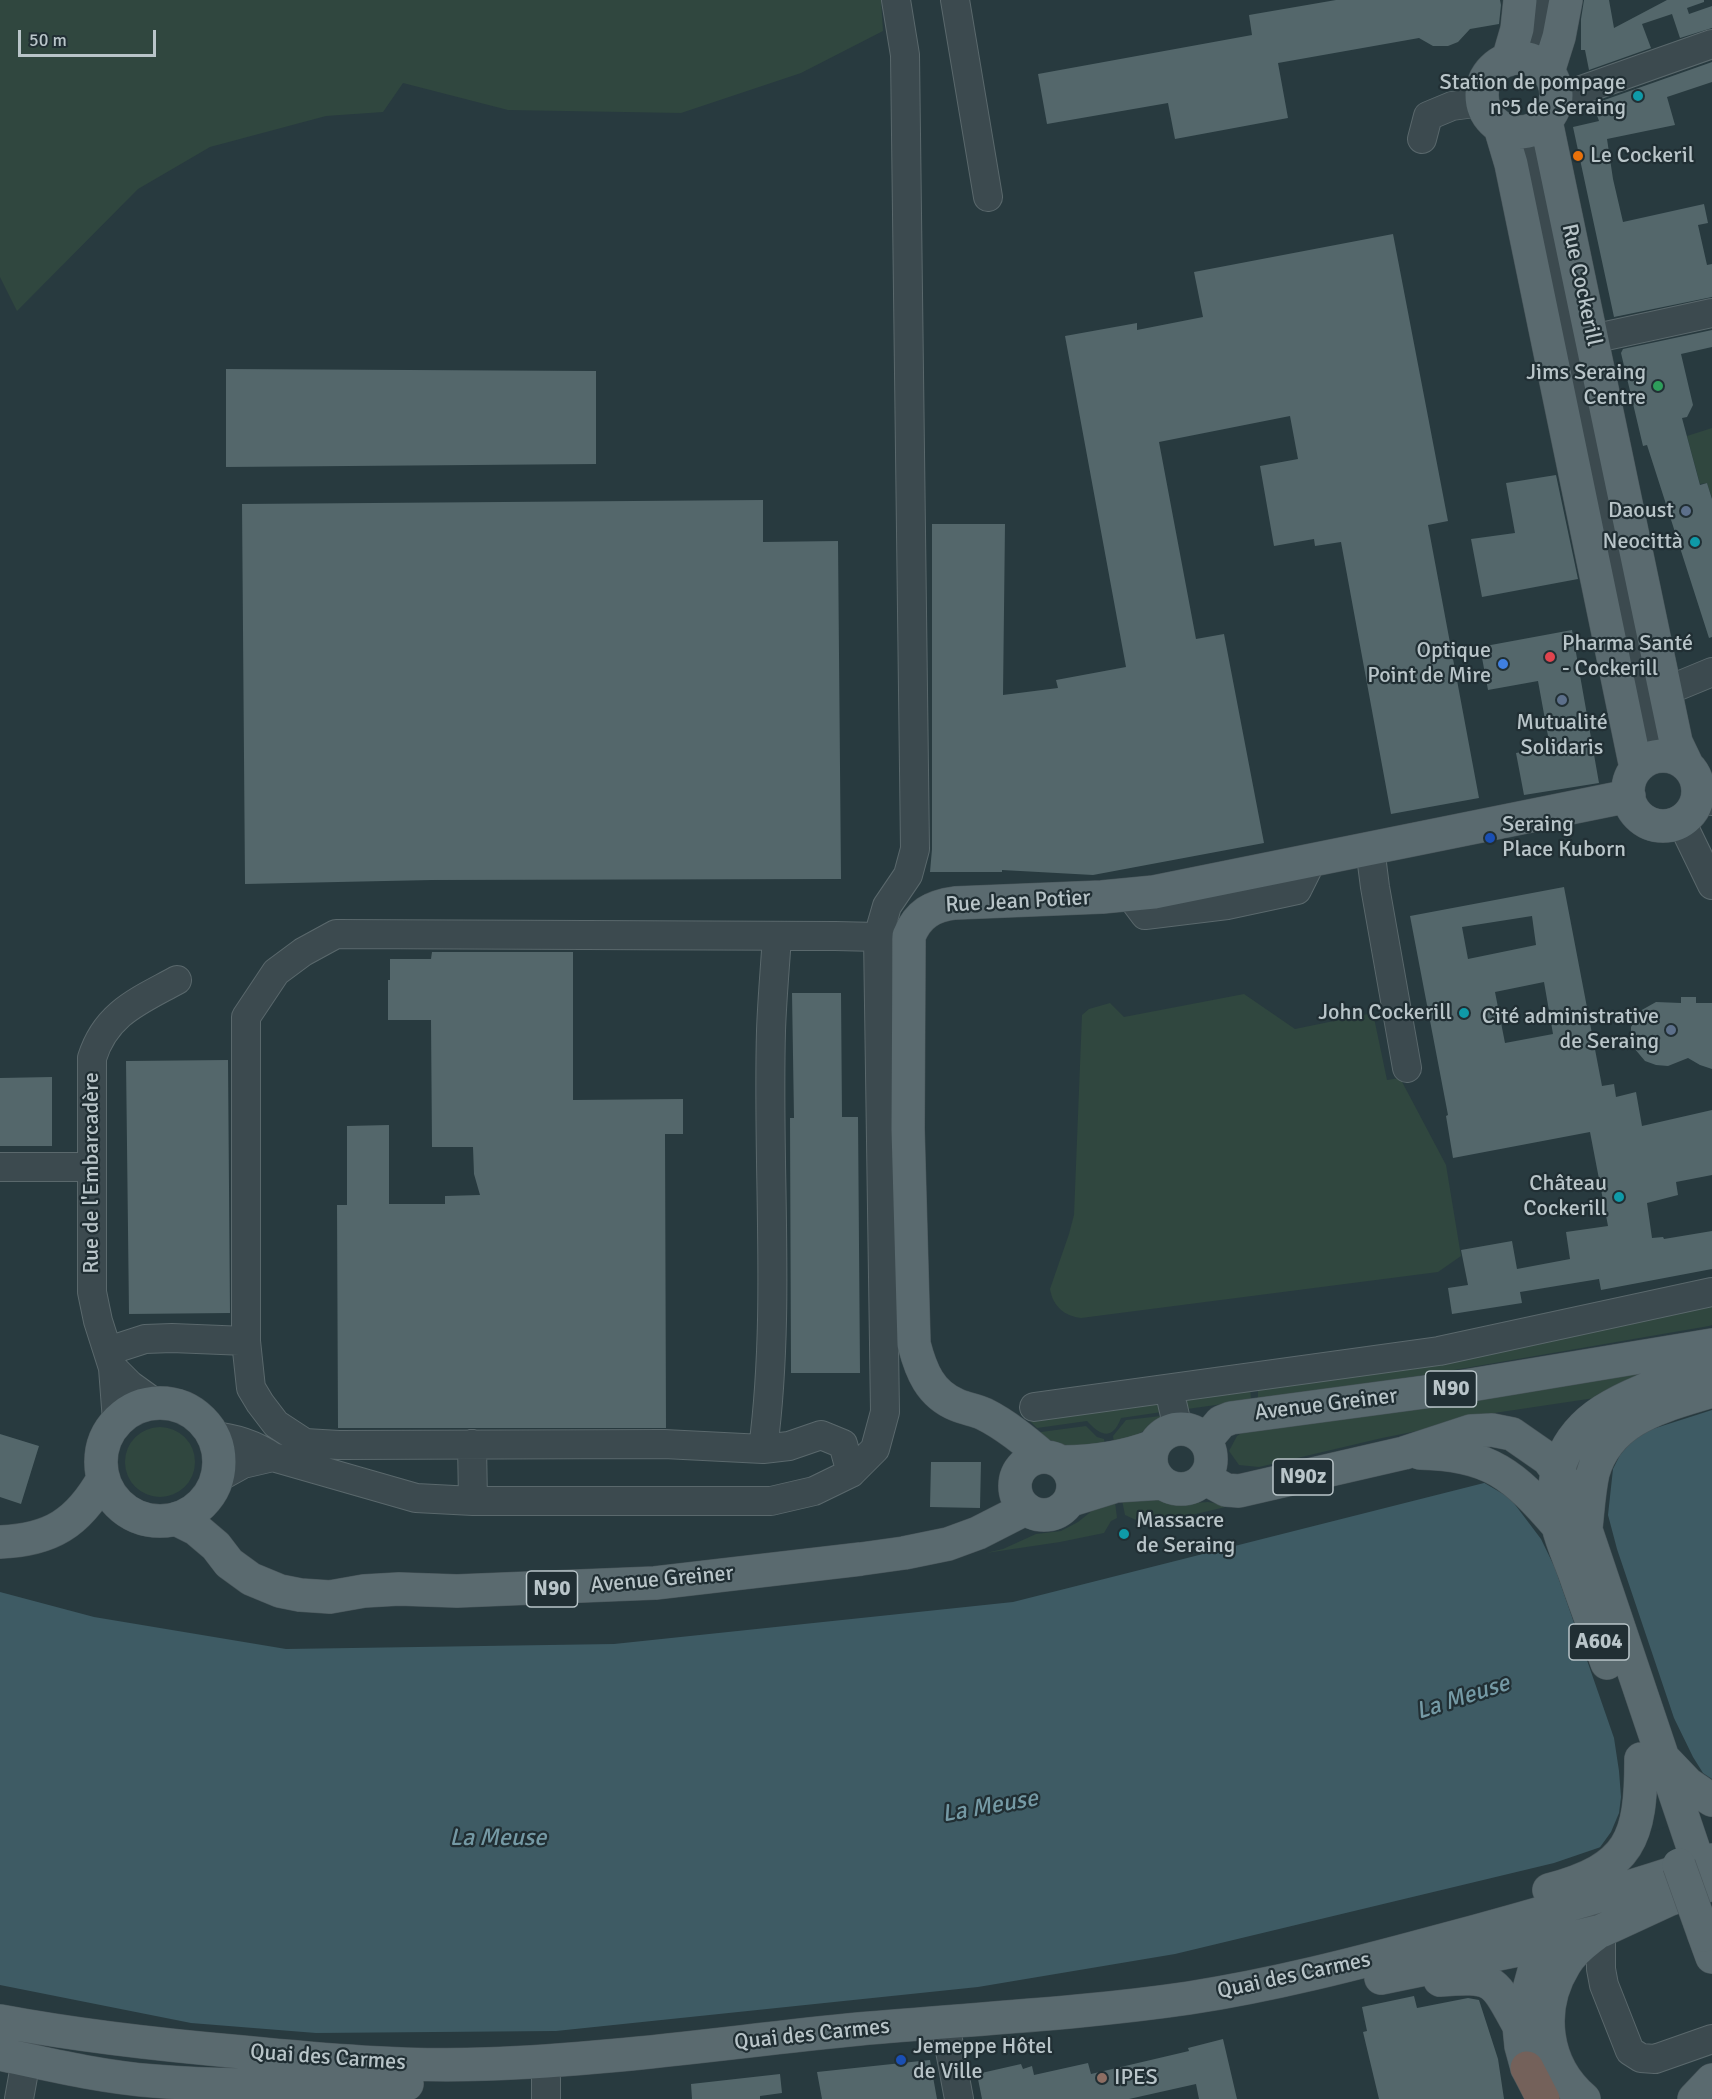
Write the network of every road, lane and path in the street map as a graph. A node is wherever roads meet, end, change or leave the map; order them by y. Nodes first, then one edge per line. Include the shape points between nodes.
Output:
1 (896, 0) edge
2 (955, 0) edge
3 (1520, 0) edge
4 (1543, 0) edge
5 (1566, 0) edge
6 (1712, 44) edge
7 (1524, 97) junction
8 (1422, 139) dead end
9 (988, 197) dead end
10 (1712, 313) edge
11 (1592, 339) junction
12 (1712, 672) edge
13 (1666, 691) junction
14 (1670, 780) edge
15 (1680, 821) junction
16 (1370, 848) junction
17 (1712, 885) edge
18 (777, 936) junction
19 (878, 938) junction
20 (177, 980) dead end
21 (1407, 1068) dead end
22 (0, 1167) edge
23 (92, 1167) junction
24 (1712, 1292) edge
25 (246, 1341) junction
26 (1710, 1349) edge
27 (111, 1360) junction
28 (1169, 1389) junction
29 (1712, 1390) edge
30 (154, 1403) junction
31 (1034, 1407) dead end
32 (117, 1421) junction
33 (999, 1424) junction
34 (212, 1436) junction
35 (1179, 1439) junction
36 (472, 1444) junction
37 (763, 1449) junction
38 (1404, 1453) junction
39 (273, 1458) junction
40 (1052, 1459) junction
41 (1556, 1460) junction
42 (851, 1473) junction
43 (1204, 1478) junction
44 (103, 1479) junction
45 (1163, 1483) junction
46 (212, 1488) junction
47 (1019, 1494) junction
48 (1071, 1500) junction
49 (473, 1501) junction
50 (121, 1507) junction
51 (77, 1516) junction
52 (176, 1519) junction
53 (1572, 1528) junction
54 (0, 1542) edge
55 (216, 1546) junction
56 (1650, 1756) junction
57 (1712, 1800) edge
58 (1696, 1868) edge
59 (1570, 1906) junction
60 (1710, 1925) edge
61 (1601, 1931) junction
62 (1542, 1945) junction
63 (1342, 1986) junction
64 (1060, 2012) junction
65 (0, 2021) edge
66 (1519, 2026) junction
67 (1712, 2039) edge
68 (948, 2040) junction
69 (13, 2057) edge
70 (1712, 2080) edge
71 (1527, 2084) edge
72 (546, 2089) edge
73 (19, 2099) edge
74 (959, 2099) edge
75 (1544, 2099) edge
76 (1584, 2099) edge
77 (1694, 2099) edge

1 - 19 street via 905,55 915,849 908,875 887,906
2 - 9 street
3 - 7 main road, Rue Cockerill via 1517,29
4 - 7 street, Rue Cockerill
5 - 7 main road, Rue Cockerill via 1559,37
6 - 7 street
7 - 8 street via 1452,106 1428,116
7 - 11 main road, Rue Cockerill
7 - 14 main road, Rue Cockerill via 1511,164
10 - 11 street
11 - 13 main road, Rue Cockerill
12 - 13 street
13 - 14 main road, Rue Cockerill via 1676,742
14 - 15 main road via 1696,804
14 - 15 main road via 1633,808 1654,825
14 - 16 main road, Rue Jean Potier
15 - 17 street
16 - 21 street
16 - 33 main road, Rue Jean Potier via 1130,895 938,905 923,913 914,925 909,936 908,1129 914,1344 920,1370 938,1394
18 - 19 street
18 - 25 street via 336,934 276,972 246,1017
18 - 37 street via 771,1032 773,1312
19 - 42 street via 885,1413 875,1449
20 - 23 street, Rue de l'Embarcadère via 124,1011 97,1042 91,1074
22 - 23 street
23 - 27 street, Rue de l'Embarcadère via 93,1292
24 - 28 street via 1439,1351
25 - 27 street via 146,1339
25 - 36 street via 251,1388 276,1424 305,1443
26 - 35 main road, Avenue Greiner / N90 via 1231,1418
26 - 41 main road via 1600,1413
27 - 30 street, Rue de l'Embarcadère via 130,1385
27 - 32 street, Rue de l'Embarcadère
28 - 31 street
28 - 35 street
29 - 53 main road via 1652,1410 1634,1419 1614,1437 1599,1457
30 - 32 main road via 134,1409
30 - 34 main road via 188,1411
32 - 44 main road via 100,1458
33 - 40 main road, Rue Jean Potier
33 - 47 main road
34 - 39 street via 258,1447
34 - 46 main road via 218,1464
35 - 40 main road, N90 via 1122,1457 1088,1462
35 - 43 main road via 1209,1450 1211,1460
35 - 45 main road via 1151,1456 1151,1466
36 - 37 street via 664,1444
36 - 49 street
37 - 42 street via 789,1446 822,1435 843,1444
38 - 41 main road, N90z via 1471,1431 1492,1430 1512,1434
38 - 43 main road, N90z via 1239,1491 1226,1490
38 - 53 main road, N90z via 1477,1461 1503,1473
39 - 46 street via 243,1464
39 - 49 street via 416,1498
40 - 47 main road via 1027,1462
40 - 48 main road via 1072,1475
41 - 53 main road via 1554,1497
42 - 49 street via 814,1491 771,1501
43 - 45 main road via 1189,1488 1171,1488
44 - 50 main road
44 - 51 main road
45 - 48 main road via 1116,1486
46 - 52 main road via 188,1514
46 - 55 main road
47 - 48 main road via 1033,1514 1059,1512
47 - 55 main road, Avenue Greiner / N90 via 978,1533 948,1544 904,1553 655,1583 457,1591 399,1589 330,1597 300,1595 251,1579 229,1563
50 - 51 main road
50 - 52 main road via 147,1520
51 - 54 main road via 45,1535
52 - 55 main road, Avenue Greiner / N90
53 - 56 main road, A604
56 - 57 main road
56 - 58 main road, A604
56 - 64 main road via 1631,1839 1599,1871 1564,1886 1255,1969 1090,2000
58 - 59 main road, Quai des Carmes
58 - 60 main road, A604, bridge
58 - 61 main road, Quai des Carmes via 1668,1899
59 - 62 main road via 1555,1920
59 - 64 main road, Quai des Carmes via 1263,1984 1150,2003
60 - 61 main road via 1661,1922
61 - 62 main road, Quai des Carmes
61 - 67 street via 1604,1985 1630,2051 1641,2058 1655,2059
61 - 76 main road via 1579,1946 1565,1963 1547,2021 1558,2068
62 - 63 main road, Quai des Carmes
62 - 66 main road
63 - 66 main road via 1468,1977 1486,1980 1502,1995
63 - 68 main road, Quai des Carmes via 1127,2025
64 - 65 main road, Quai des Carmes via 485,2064 310,2058 121,2041
66 - 71 main road
68 - 72 main road, Quai des Carmes
68 - 74 street
69 - 72 main road, Quai des Carmes via 165,2082
69 - 73 street
70 - 77 main road
71 - 75 highway

